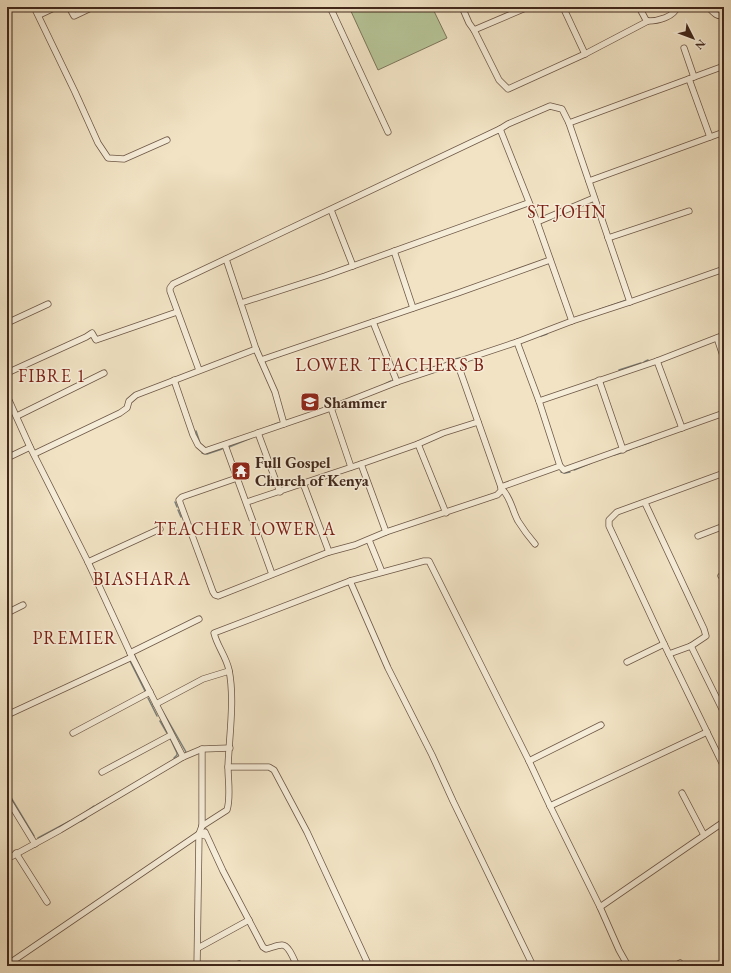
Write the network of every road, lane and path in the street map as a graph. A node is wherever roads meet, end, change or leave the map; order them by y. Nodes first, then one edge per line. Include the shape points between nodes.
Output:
1 (34, 7) edge
2 (56, 7) edge
3 (69, 7) edge
4 (93, 7) edge
5 (330, 7) edge
6 (462, 7) edge
7 (528, 7) edge
8 (563, 7) edge
9 (639, 7) edge
10 (677, 7) edge
11 (708, 7) edge
12 (39, 15) junction
13 (724, 15) edge
14 (648, 21) junction
15 (474, 30) junction
16 (684, 48) dead end
17 (585, 54) junction
18 (724, 66) edge
19 (692, 78) junction
20 (569, 123) junction
21 (500, 129) junction
22 (388, 132) dead end
23 (724, 132) edge
24 (710, 138) junction
25 (166, 140) dead end
26 (589, 182) junction
27 (594, 198) junction
28 (528, 203) junction
29 (331, 210) junction
30 (689, 211) dead end
31 (537, 222) junction
32 (608, 238) junction
33 (394, 251) junction
34 (226, 259) junction
35 (550, 260) junction
36 (353, 266) junction
37 (724, 269) edge
38 (630, 302) junction
39 (242, 303) junction
40 (48, 304) dead end
41 (413, 308) junction
42 (177, 312) junction
43 (572, 321) junction
44 (373, 322) junction
45 (7, 323) edge
46 (724, 335) edge
47 (717, 338) junction
48 (517, 342) junction
49 (256, 349) junction
50 (724, 359) edge
51 (261, 360) junction
52 (657, 361) junction
53 (457, 362) junction
54 (199, 370) junction
55 (7, 373) edge
56 (104, 373) dead end
57 (174, 380) junction
58 (599, 380) junction
59 (397, 382) junction
60 (7, 396) edge
61 (539, 400) junction
62 (9, 404) edge
63 (331, 408) junction
64 (724, 414) edge
65 (17, 416) junction
66 (478, 422) junction
67 (284, 424) junction
68 (682, 428) junction
69 (258, 433) junction
70 (418, 444) junction
71 (225, 445) junction
72 (30, 446) junction
73 (623, 450) junction
74 (34, 454) junction
75 (7, 458) edge
76 (361, 464) junction
77 (560, 466) junction
78 (351, 467) junction
79 (724, 473) edge
80 (237, 478) junction
81 (303, 483) junction
82 (502, 488) junction
83 (280, 492) junction
84 (247, 502) junction
85 (645, 503) junction
86 (446, 513) junction
87 (724, 526) edge
88 (160, 529) dead end
89 (386, 532) junction
90 (698, 536) dead end
91 (369, 540) junction
92 (535, 544) dead end
93 (330, 552) junction
94 (88, 562) junction
95 (382, 572) junction
96 (272, 574) junction
97 (350, 581) junction
98 (23, 605) dead end
99 (7, 613) edge
100 (199, 619) dead end
101 (664, 644) junction
102 (691, 646) junction
103 (669, 654) junction
104 (131, 655) junction
105 (627, 662) dead end
106 (229, 671) junction
107 (150, 692) junction
108 (156, 704) junction
109 (724, 713) edge
110 (7, 715) edge
111 (601, 725) dead end
112 (707, 732) junction
113 (73, 733) dead end
114 (171, 735) junction
115 (230, 748) junction
116 (202, 749) junction
117 (183, 757) junction
118 (530, 761) junction
119 (228, 767) junction
120 (724, 767) edge
121 (102, 772) dead end
122 (682, 793) dead end
123 (8, 800) edge
124 (550, 806) junction
125 (723, 821) edge
126 (203, 826) junction
127 (724, 829) edge
128 (199, 834) junction
129 (704, 835) junction
130 (206, 836) junction
131 (34, 844) junction
132 (16, 853) junction
133 (7, 859) edge
134 (47, 902) dead end
135 (600, 907) junction
136 (249, 920) junction
137 (198, 948) junction
138 (7, 965) edge
139 (197, 966) edge
140 (297, 966) edge
141 (369, 966) edge
142 (533, 966) edge
143 (628, 966) edge

1 - 12 street
2 - 12 street
3 - 4 street via 74,16
5 - 22 street
6 - 15 street
7 - 15 street
8 - 17 street
9 - 14 street
10 - 14 street via 670,16
11 - 13 street via 716,15
12 - 25 street via 98,143 108,158 124,159
14 - 17 street
15 - 17 street via 499,80 508,89
16 - 19 street
18 - 19 street
19 - 20 street
19 - 24 street
20 - 21 street via 562,109 550,106
20 - 26 street
21 - 28 street
21 - 29 street
23 - 24 street
24 - 26 street
26 - 27 street
27 - 31 street
27 - 32 street
28 - 31 street
28 - 33 street
29 - 34 street
29 - 36 street
30 - 32 street
31 - 35 street
32 - 38 street
33 - 36 street
33 - 41 street
34 - 39 street
34 - 42 street via 171,286
35 - 41 street
35 - 43 street
36 - 39 street
37 - 38 street
38 - 43 street
39 - 49 street
40 - 45 street
41 - 44 street
42 - 54 street
42 - 55 street via 96,340 92,332
43 - 48 street
44 - 51 street
44 - 59 street
46 - 47 street
47 - 50 street
47 - 52 street
48 - 53 street
48 - 61 street
49 - 51 street
49 - 54 street
51 - 67 street via 275,392
52 - 58 street
52 - 68 street
53 - 59 street
53 - 66 street
54 - 57 street
56 - 65 street
57 - 71 street via 198,445 205,451
57 - 74 street via 136,395 120,413
58 - 61 street
58 - 73 street
59 - 63 street
60 - 62 street
61 - 77 street
62 - 65 street
63 - 67 street
63 - 78 street
64 - 68 street
65 - 72 street
66 - 70 street
66 - 82 street
67 - 69 street
68 - 73 street
69 - 71 street
69 - 83 street
70 - 76 street
70 - 86 street
71 - 80 street
72 - 74 street
72 - 75 street
73 - 77 street via 567,470
74 - 94 street
76 - 78 street
76 - 89 street
77 - 82 street
78 - 81 street
79 - 85 street
80 - 84 street
80 - 96 street via 182,497 179,500 181,508 215,595
81 - 83 street
81 - 93 street
82 - 86 street via 497,495
82 - 92 street via 512,504 517,520
83 - 84 street
84 - 96 street
85 - 101 street via 617,512 609,520 609,526
85 - 102 street via 704,629 706,636
86 - 89 street
87 - 90 street
88 - 94 street
89 - 91 street
91 - 93 street
91 - 95 street
93 - 96 street
94 - 104 street
95 - 97 street
95 - 118 street via 429,561
97 - 106 street via 216,631 215,638 227,661
97 - 142 street via 388,668
98 - 99 street
100 - 104 street
101 - 103 street
101 - 105 street
102 - 103 street
102 - 109 street
103 - 112 street
104 - 107 street
104 - 110 street
106 - 108 street via 203,679
106 - 115 street
107 - 108 street
107 - 113 street
108 - 114 street
111 - 118 street
112 - 120 street
112 - 124 street
114 - 117 street
114 - 121 street
115 - 116 street
115 - 119 street
116 - 117 street
116 - 126 street
117 - 131 street
118 - 124 street
119 - 126 street via 227,810
119 - 141 street via 269,767 274,770 307,832
122 - 129 street
123 - 131 street
124 - 135 street
125 - 127 street
125 - 129 street
126 - 128 street
126 - 130 street
128 - 130 street
128 - 137 street
128 - 138 street
129 - 135 street
130 - 136 street
131 - 132 street
132 - 133 street
132 - 134 street
135 - 143 street
136 - 137 street
136 - 140 street via 262,947 266,949 285,946
137 - 139 street

